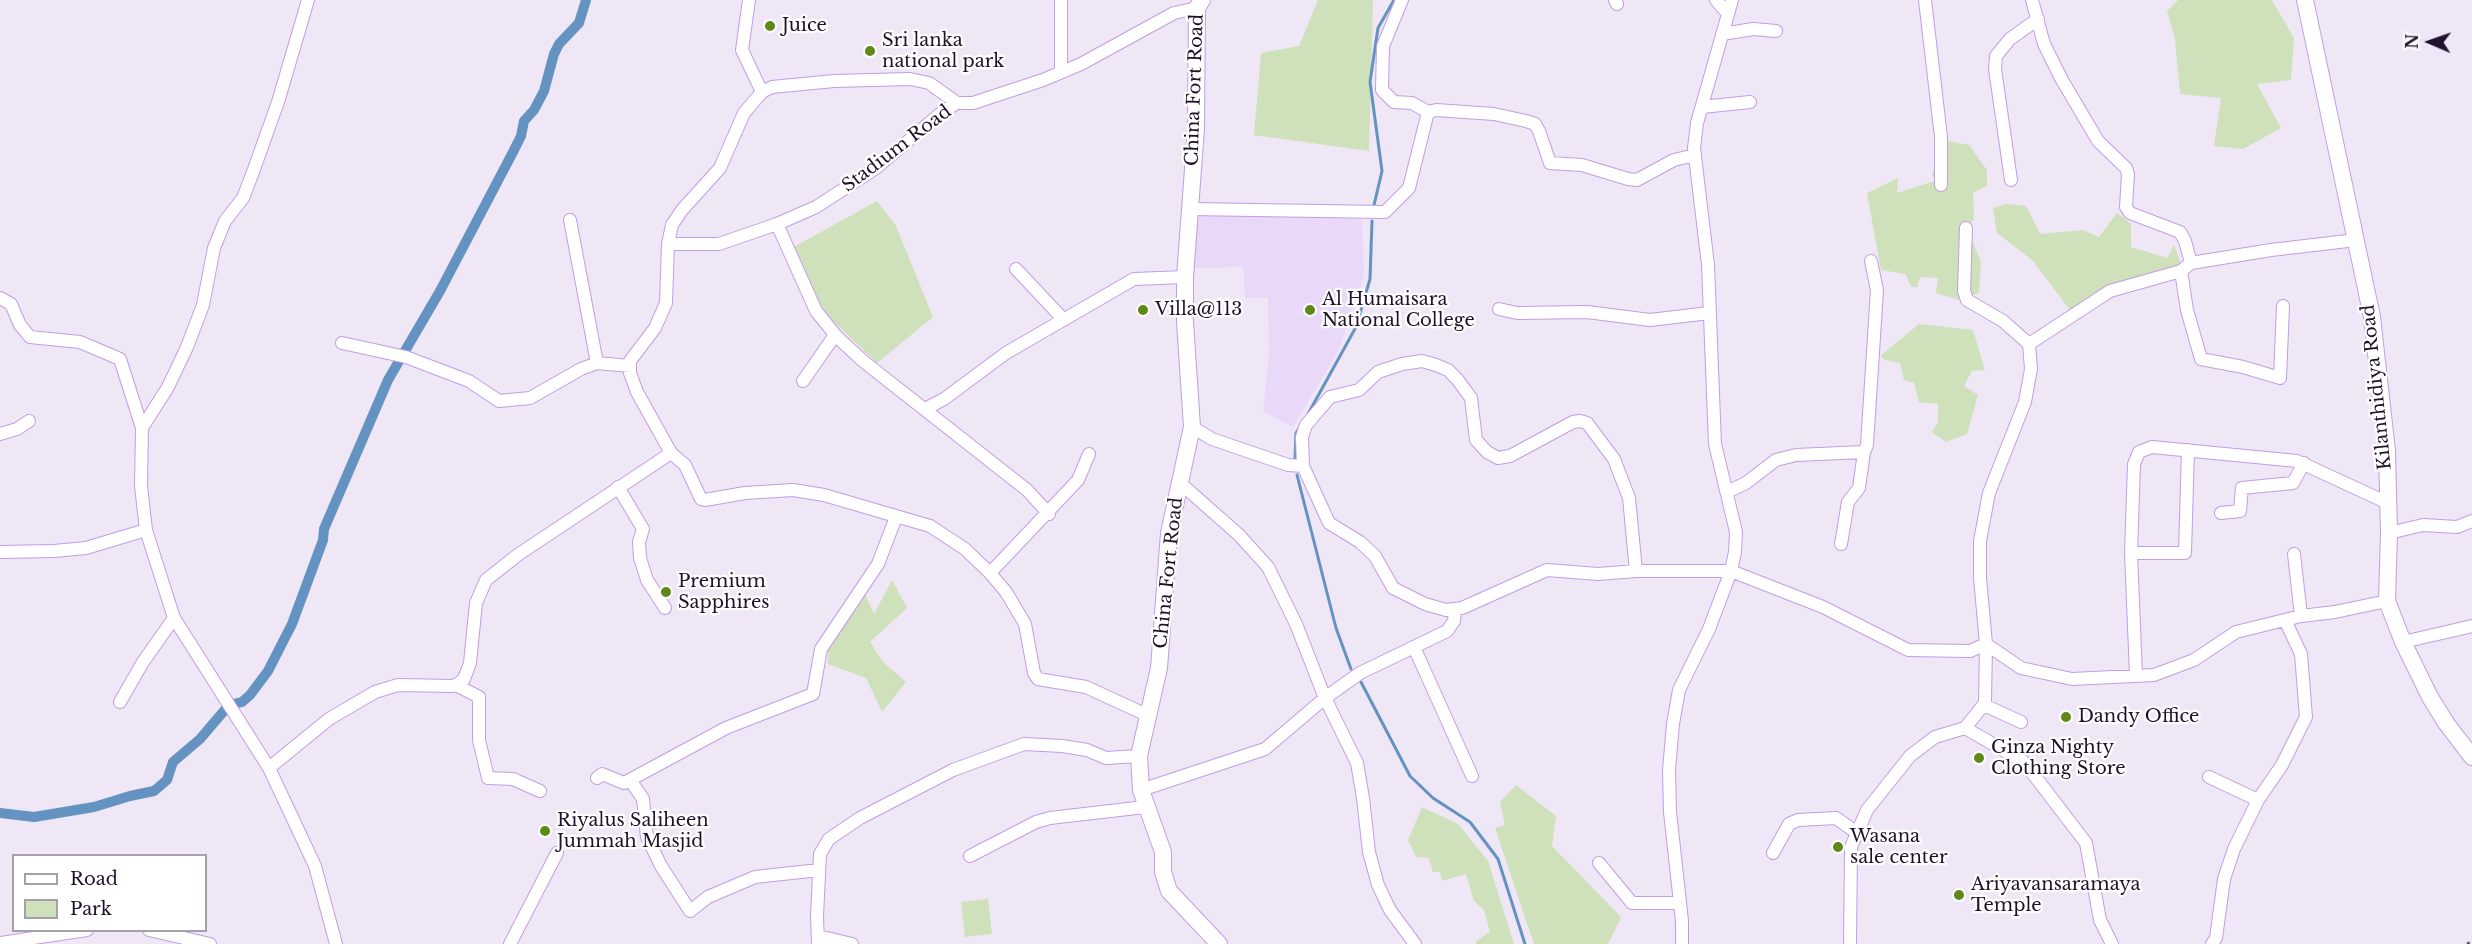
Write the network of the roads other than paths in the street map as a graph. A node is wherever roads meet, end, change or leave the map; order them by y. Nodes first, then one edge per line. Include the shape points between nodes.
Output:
1 (308, 0) edge
2 (749, 0) edge
3 (1061, 0) edge
4 (1402, 0) edge
5 (1716, 0) edge
6 (1732, 0) edge
7 (1924, 0) edge
8 (2032, 0) edge
9 (2305, 0) edge
10 (1199, 4) edge
11 (1728, 14) junction
12 (2038, 19) junction
13 (1776, 31) dead end
14 (1722, 34) junction
15 (1061, 72) junction
16 (762, 92) junction
17 (1750, 102) dead end
18 (957, 103) junction
19 (1701, 107) junction
20 (1428, 112) junction
21 (1695, 155) junction
22 (2011, 180) dead end
23 (1941, 185) dead end
24 (1189, 209) junction
25 (570, 220) dead end
26 (777, 224) junction
27 (1966, 228) dead end
28 (2356, 240) junction
29 (668, 244) junction
30 (1871, 261) dead end
31 (2186, 267) junction
32 (1016, 269) dead end
33 (1185, 277) junction
34 (0, 298) edge
35 (2283, 306) dead end
36 (1499, 309) dead end
37 (1709, 313) junction
38 (1064, 320) junction
39 (835, 335) junction
40 (342, 343) dead end
41 (2029, 344) junction
42 (597, 363) junction
43 (630, 366) junction
44 (804, 381) dead end
45 (925, 409) junction
46 (29, 421) dead end
47 (1192, 427) junction
48 (142, 428) junction
49 (0, 434) edge
50 (2188, 450) junction
51 (1864, 452) junction
52 (671, 453) junction
53 (1089, 454) dead end
54 (2304, 463) junction
55 (1303, 466) junction
56 (1179, 482) junction
57 (618, 487) junction
58 (1727, 492) junction
59 (2388, 503) junction
60 (2222, 513) dead end
61 (1049, 514) junction
62 (896, 517) junction
63 (2472, 521) edge
64 (146, 530) junction
65 (2389, 533) junction
66 (1840, 544) dead end
67 (0, 552) edge
68 (2131, 553) junction
69 (2294, 554) dead end
70 (1636, 571) junction
71 (1731, 572) junction
72 (990, 573) junction
73 (2387, 601) junction
74 (665, 608) dead end
75 (1455, 609) junction
76 (2301, 616) junction
77 (174, 618) junction
78 (2285, 620) junction
79 (2472, 626) edge
80 (2403, 642) junction
81 (1986, 644) junction
82 (1414, 647) junction
83 (2136, 676) junction
84 (456, 685) junction
85 (1325, 698) junction
86 (120, 702) dead end
87 (1984, 705) junction
88 (1149, 716) junction
89 (2020, 722) dead end
90 (1965, 728) junction
91 (1138, 756) junction
92 (2472, 757) edge
93 (269, 768) junction
94 (1472, 776) dead end
95 (2208, 777) dead end
96 (597, 778) dead end
97 (630, 780) junction
98 (1141, 790) junction
99 (540, 791) dead end
100 (2258, 800) junction
101 (1145, 807) junction
102 (1857, 833) junction
103 (557, 853) dead end
104 (1773, 853) dead end
105 (970, 856) dead end
106 (1599, 863) dead end
107 (819, 870) junction
108 (1680, 903) junction
109 (76, 932) edge
110 (157, 932) edge
111 (818, 940) edge
112 (195, 942) edge
113 (8, 943) edge
114 (210, 944) edge
115 (336, 944) edge
116 (510, 944) edge
117 (852, 944) edge
118 (1219, 944) edge
119 (1415, 944) edge
120 (1682, 944) edge
121 (1850, 944) edge
122 (2112, 944) edge
123 (2212, 944) edge

1 - 48 street via 253,172 214,248 203,304 187,347
2 - 16 street via 742,50
3 - 15 street
4 - 20 street via 1383,46 1382,90 1394,102 1412,103
5 - 11 street
6 - 11 street
7 - 23 street via 1941,137
8 - 12 street
9 - 28 street, Kilanthidiya Road
10 - 15 street
10 - 24 street, China Fort Road via 1196,128
11 - 14 street
12 - 22 street via 2010,39 1996,56
12 - 31 street via 2051,59 2092,131 2108,153 2126,168 2126,207 2130,213 2180,232 2185,241
13 - 14 street via 1753,29
14 - 19 street
15 - 18 street via 978,102
16 - 18 street via 772,87 834,81 910,79 929,83
16 - 29 street via 744,113 720,168 676,218
17 - 19 street
18 - 26 street, Stadium Road via 850,187
19 - 21 street
20 - 21 street via 1494,114 1535,124 1550,163 1582,165 1628,179 1637,180 1674,160
20 - 24 street via 1409,188 1385,212
21 - 37 street via 1708,265
24 - 33 street, China Fort Road
25 - 42 street
26 - 29 street, Stadium Road via 719,244
26 - 39 street via 816,311
27 - 41 street via 1967,300 2003,321
28 - 31 street via 2271,250
28 - 59 street, Kilanthidiya Road via 2372,317 2387,451
29 - 43 street via 666,303 656,328 633,355
30 - 51 street via 1877,290
31 - 35 street via 2187,310 2201,359 2280,378
31 - 41 street via 2110,291
32 - 38 street
33 - 38 street via 1134,279
33 - 47 street, China Fort Road
34 - 48 street via 11,304 30,337 80,342 120,359
36 - 37 street via 1517,313 1587,312 1650,320
37 - 58 street via 1715,444
38 - 45 street via 1006,353
39 - 44 street
39 - 45 street
40 - 42 street via 402,355 469,381 499,400 530,398
41 - 81 street via 2031,369 2025,402 1989,493 1980,541
42 - 43 street
43 - 52 street via 637,392
45 - 61 street via 1027,490
46 - 49 street
47 - 55 street via 1212,439 1288,465
47 - 56 street, China Fort Road
48 - 64 street via 141,486
50 - 54 street
50 - 68 street via 2152,447 2139,452 2134,464
50 - 68 street via 2185,552
51 - 58 street via 1796,455 1776,460
51 - 66 street via 1859,488 1848,502
52 - 57 street
52 - 62 street via 685,465 701,499 793,490 824,495
53 - 61 street via 1078,480
54 - 59 street
54 - 60 street via 2293,483 2242,488 2240,511
55 - 70 street via 1302,437 1306,425 1330,397 1359,390 1378,372 1401,364 1422,361 1436,365 1448,370 1471,398 1476,440 1498,458 1510,456 1573,422 1587,423 1614,459 1629,498
55 - 75 street via 1329,523 1375,556 1394,588 1425,604
56 - 85 street via 1268,567
56 - 88 street, China Fort Road via 1169,533 1159,668
57 - 74 street via 643,529 640,558 647,580
57 - 84 street via 486,580 476,603 470,663 464,679
58 - 71 street via 1736,532
59 - 65 street, Kilanthidiya Road
61 - 72 street
62 - 72 street via 930,526 965,549
62 - 97 street via 878,564 821,649 813,694 726,728
63 - 65 street via 2457,527 2423,525
64 - 67 street via 86,548
64 - 77 street
65 - 73 street, Kilanthidiya Road
68 - 83 street
69 - 76 street
70 - 71 street
70 - 75 street via 1598,574 1546,570
71 - 81 street via 1823,607 1908,650 1970,651
71 - 108 street via 1679,690 1673,724 1670,812
72 - 88 street via 1020,614 1038,679 1086,687
73 - 76 street
73 - 80 street, Kilanthidiya Road
75 - 82 street via 1454,621 1447,631
76 - 78 street
77 - 86 street
77 - 93 street
78 - 83 street via 2236,632 2194,660 2154,675
78 - 100 street via 2301,654 2306,717 2282,765
79 - 80 street
80 - 92 street, Kilanthidiya Road via 2445,723
81 - 83 street via 2020,668 2072,679
81 - 87 street
82 - 85 street via 1359,673
82 - 94 street
84 - 93 street via 406,684 375,692 330,719
84 - 99 street via 479,697 479,740 488,778 513,779
85 - 98 street via 1265,749
85 - 119 street via 1357,763 1369,852 1378,885 1390,910
87 - 89 street
87 - 90 street
88 - 91 street, China Fort Road
90 - 102 street via 1935,737 1910,756 1867,810
90 - 122 street via 2024,762 2086,843 2100,920
91 - 98 street, China Fort Road
91 - 107 street via 1106,758 1087,750 1037,743 976,760 885,804 829,838 820,854
93 - 115 street via 315,866
95 - 100 street
96 - 97 street via 602,774 624,783
97 - 107 street via 650,821 647,837 690,911 708,897 755,877
98 - 101 street, China Fort Road
100 - 123 street via 2224,879
101 - 105 street via 1050,818
101 - 118 street, China Fort Road via 1163,852 1163,872 1169,891
102 - 104 street via 1836,818 1798,820 1790,825
102 - 121 street via 1851,847
103 - 116 street
106 - 108 street via 1632,903
107 - 111 street
108 - 120 street
109 - 113 street
110 - 112 street
111 - 117 street
112 - 114 street

